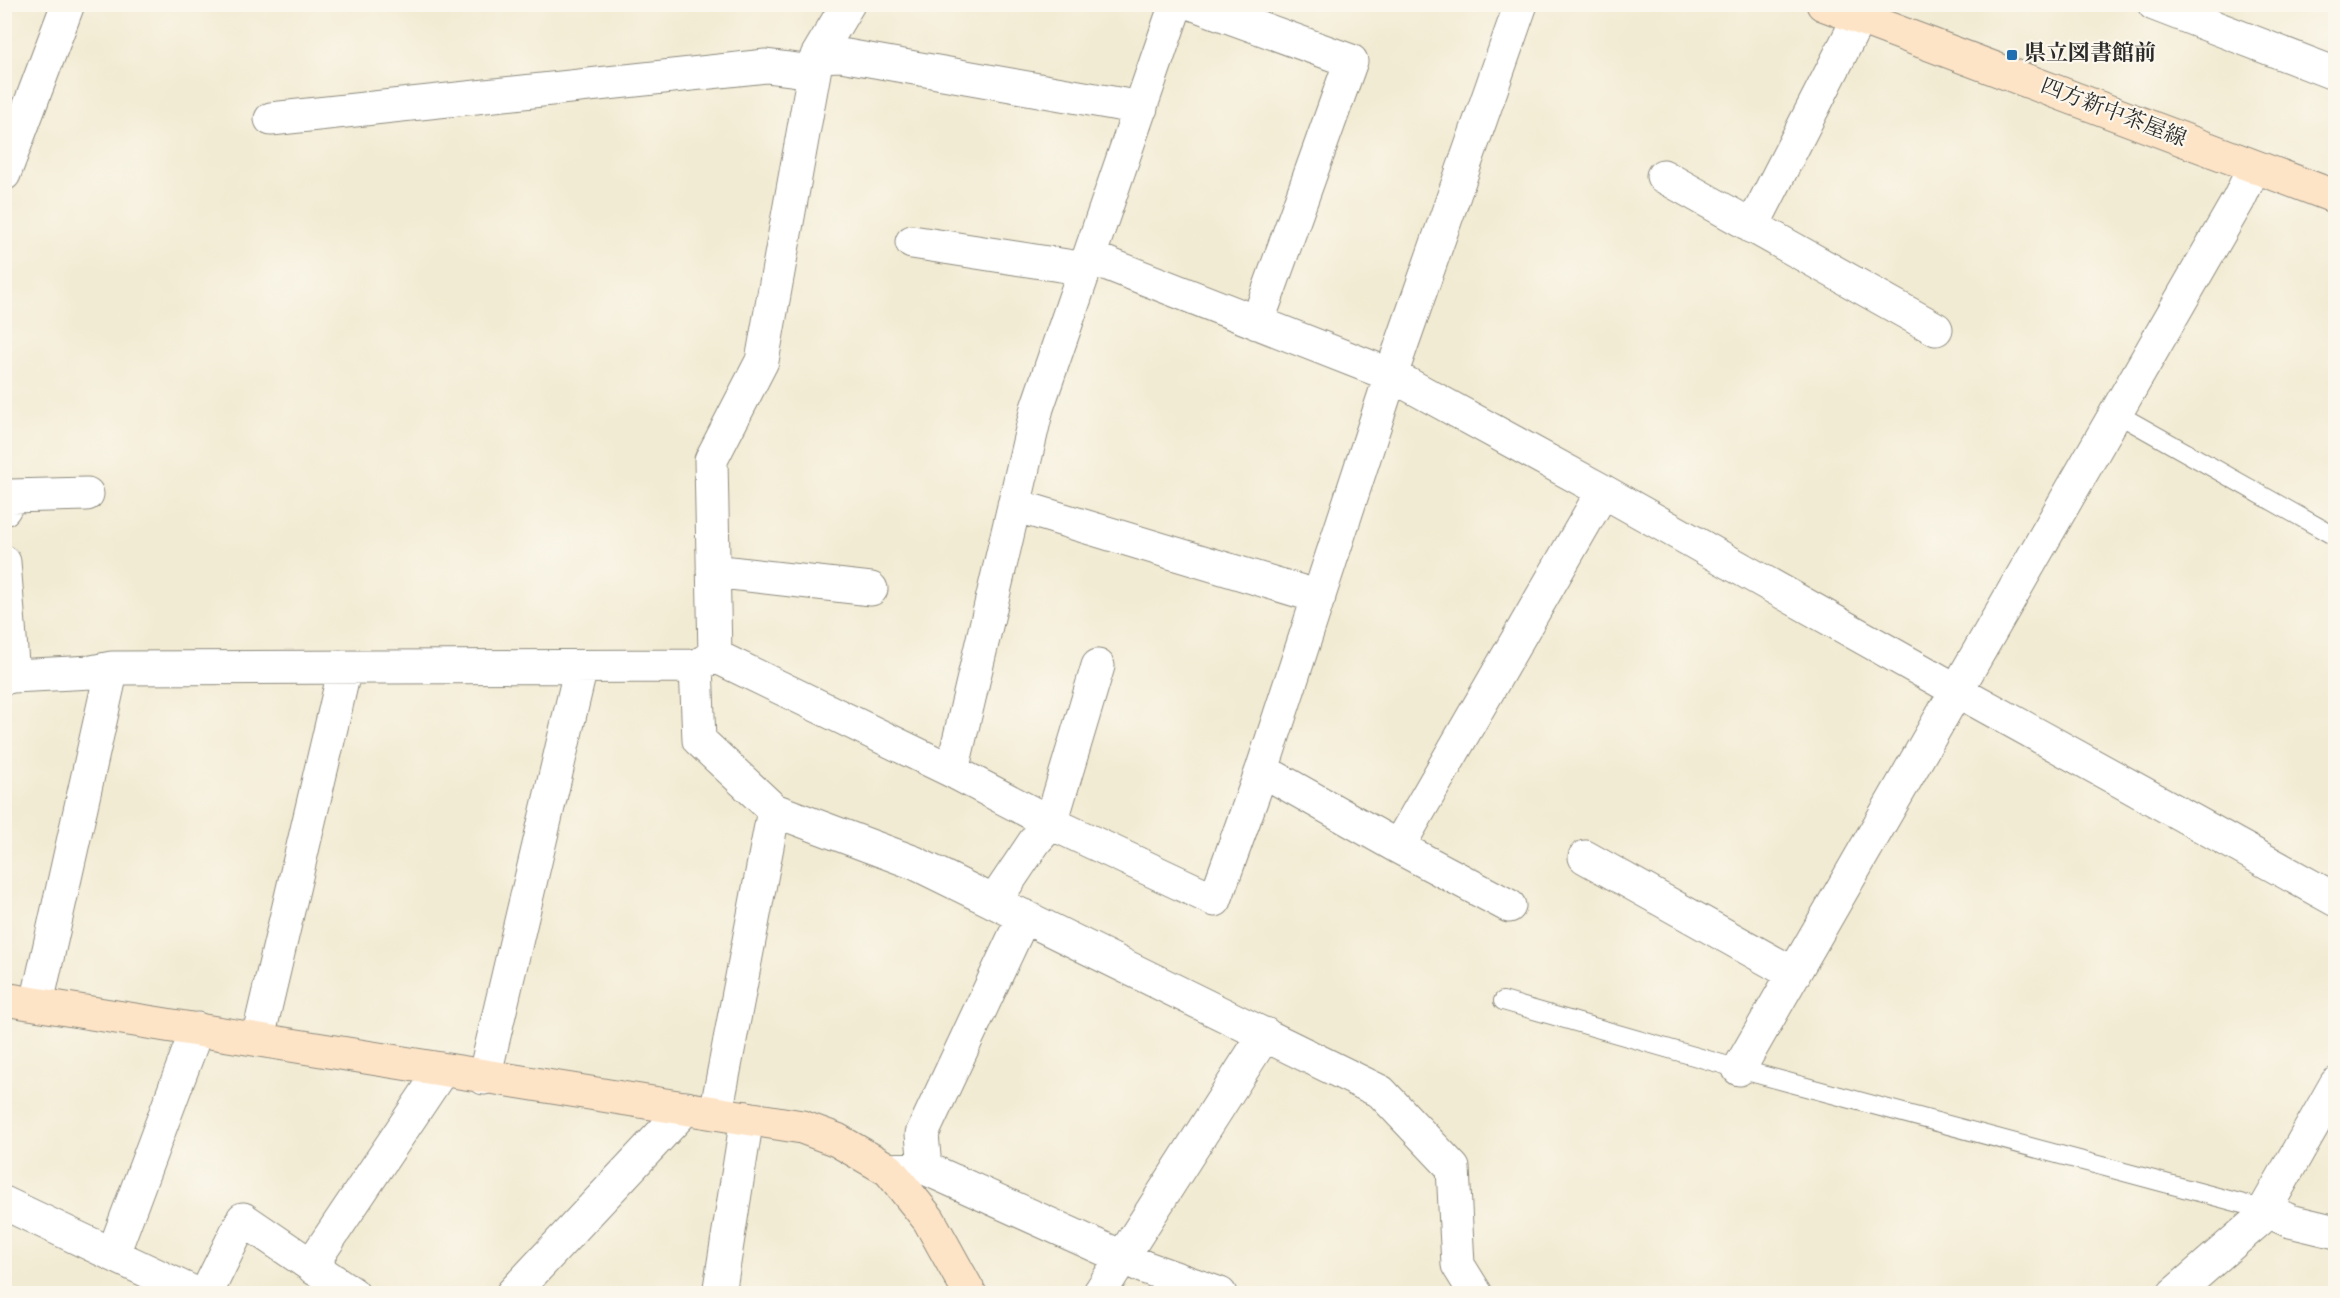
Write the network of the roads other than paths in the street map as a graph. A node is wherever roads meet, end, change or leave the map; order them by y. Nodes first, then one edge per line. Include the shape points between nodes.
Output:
1 (68, 4) edge
2 (848, 4) edge
3 (1176, 4) edge
4 (1194, 4) edge
5 (1521, 4) edge
6 (1823, 4) edge
7 (2154, 4) edge
8 (1859, 18) junction
9 (816, 64) junction
10 (2336, 74) edge
11 (1141, 108) junction
12 (271, 119) dead end
13 (12, 131) edge
14 (2254, 167) junction
15 (4, 174) edge
16 (1663, 176) dead end
17 (2336, 197) edge
18 (1752, 226) junction
19 (912, 242) dead end
20 (1088, 263) junction
21 (1257, 323) junction
22 (1936, 329) dead end
23 (1391, 375) junction
24 (2116, 413) junction
25 (1603, 491) junction
26 (87, 494) dead end
27 (1014, 505) junction
28 (4, 509) edge
29 (2336, 537) edge
30 (4, 562) edge
31 (713, 571) junction
32 (871, 589) dead end
33 (1319, 597) junction
34 (705, 661) junction
35 (1098, 666) dead end
36 (581, 667) junction
37 (112, 668) junction
38 (345, 668) junction
39 (9, 677) edge
40 (1956, 690) junction
41 (1262, 770) junction
42 (952, 771) junction
43 (774, 810) junction
44 (1051, 823) junction
45 (1398, 847) junction
46 (1584, 856) dead end
47 (2336, 900) edge
48 (994, 902) junction
49 (1509, 906) dead end
50 (1024, 916) junction
51 (1794, 974) junction
52 (4, 999) edge
53 (1503, 1001) dead end
54 (37, 1003) junction
55 (197, 1029) junction
56 (1265, 1034) junction
57 (258, 1038) junction
58 (1738, 1069) junction
59 (442, 1071) junction
60 (484, 1078) junction
61 (2336, 1084) edge
62 (716, 1113) junction
63 (925, 1168) junction
64 (889, 1170) junction
65 (4, 1203) edge
66 (2266, 1210) junction
67 (2336, 1232) edge
68 (113, 1254) junction
69 (1123, 1257) junction
70 (315, 1269) junction
71 (196, 1293) edge
72 (206, 1293) edge
73 (353, 1293) edge
74 (512, 1293) edge
75 (719, 1293) edge
76 (970, 1293) edge
77 (1099, 1293) edge
78 (1220, 1293) edge
79 (1476, 1293) edge
80 (2174, 1293) edge

1 - 13 street
2 - 9 street
3 - 11 street
4 - 21 street via 1351,61
5 - 23 street
6 - 8 street, 四方新中茶屋線
7 - 10 street
8 - 14 street, 四方新中茶屋線
8 - 18 street
9 - 11 street via 841,55
9 - 12 street via 766,66
9 - 31 street via 762,361 711,460
11 - 20 street
13 - 15 street
14 - 17 street, 四方新中茶屋線
14 - 24 street via 2240,199
16 - 18 street
18 - 22 street
19 - 20 street
20 - 21 street
20 - 27 street via 1037,408
21 - 23 street
23 - 25 street
23 - 33 street
24 - 29 lane
24 - 40 street
25 - 40 street
25 - 45 street
26 - 28 street via 11,496
27 - 33 street
27 - 42 street
30 - 39 street
31 - 32 street
31 - 34 street
33 - 41 street
34 - 36 street
34 - 42 street
34 - 43 street via 699,740
35 - 44 street
36 - 38 street
36 - 60 street
37 - 38 street
37 - 39 street
37 - 54 street
38 - 57 street
40 - 47 street
40 - 51 street
41 - 44 street via 1215,900
41 - 45 street
42 - 44 street
43 - 48 street via 915,863
43 - 62 street
44 - 48 street
45 - 49 street
46 - 51 street
48 - 50 street
50 - 56 street
50 - 63 street via 922,1134
51 - 58 street
52 - 54 street
53 - 58 lane
54 - 55 street
55 - 57 street
55 - 68 street
56 - 69 street
56 - 79 street via 1381,1092 1453,1168 1458,1265
57 - 59 street
58 - 66 lane
59 - 60 street
59 - 70 street via 320,1252
60 - 62 street
61 - 66 street
62 - 64 street via 802,1127 837,1140
62 - 74 street
62 - 75 street
63 - 64 street
63 - 69 street
64 - 76 street via 929,1220
65 - 68 street
66 - 67 street via 2290,1221
66 - 80 street
68 - 71 street
69 - 77 street
69 - 78 street
70 - 72 street via 243,1219
70 - 73 street

